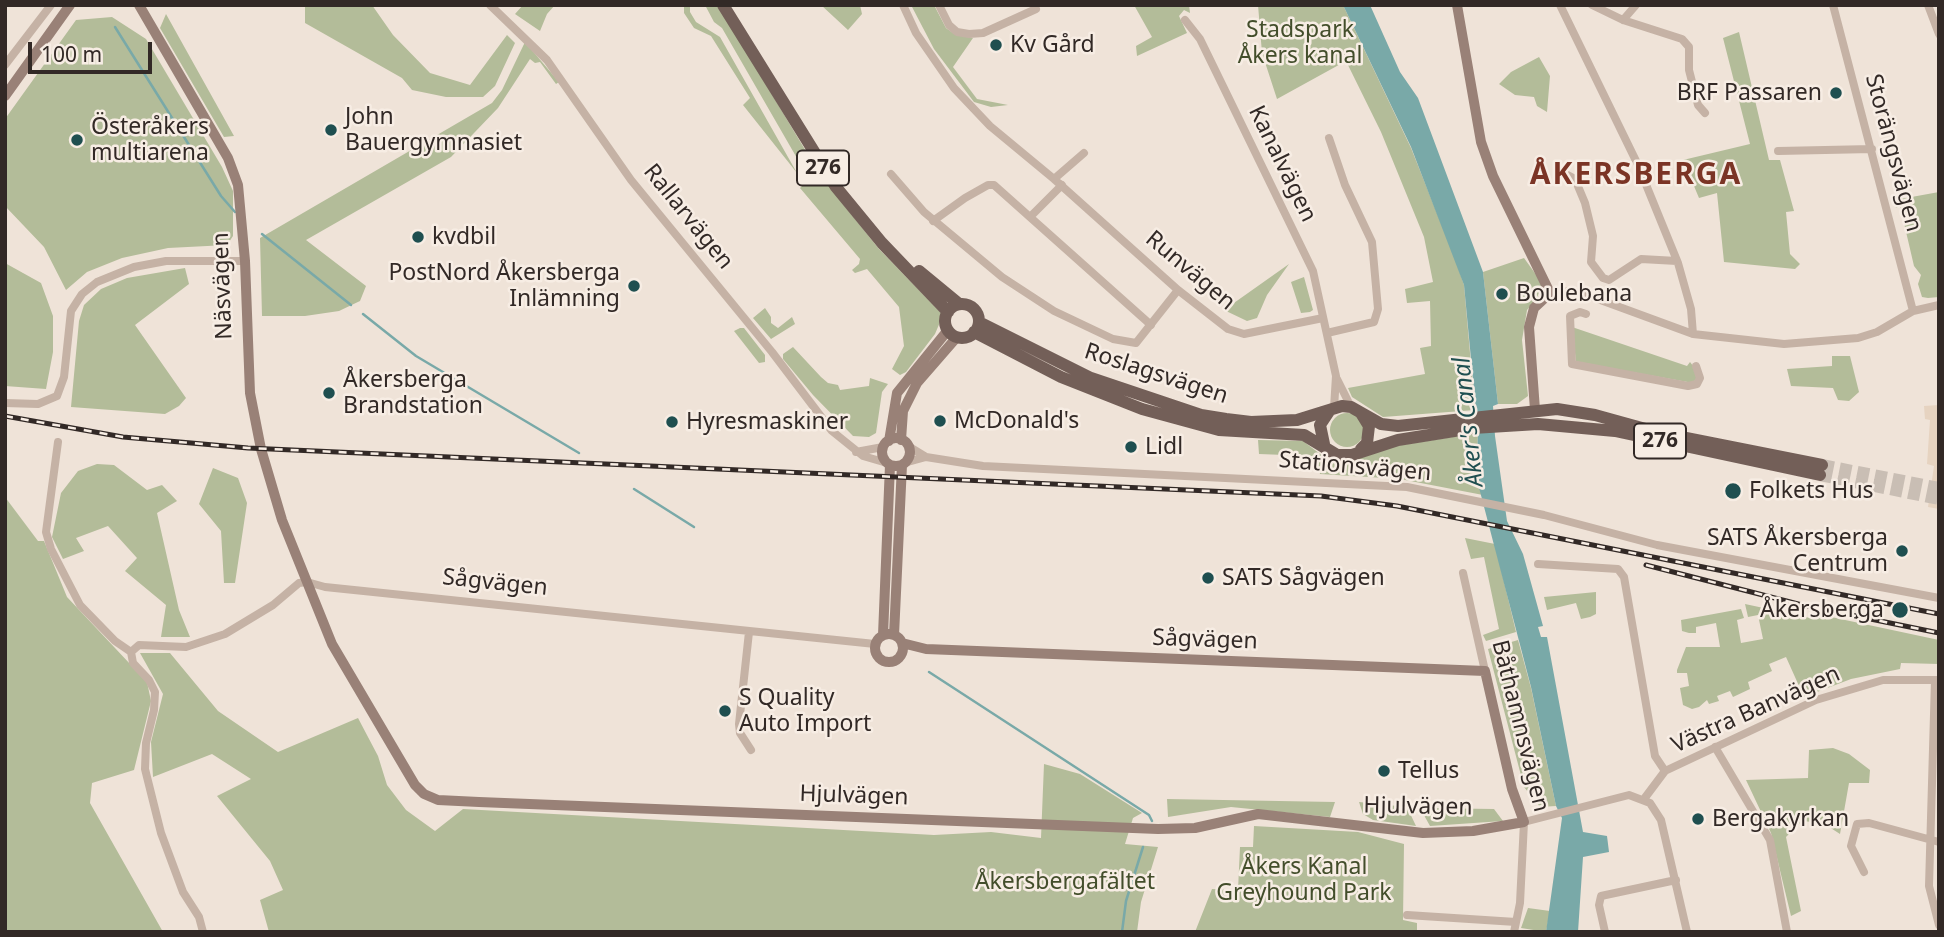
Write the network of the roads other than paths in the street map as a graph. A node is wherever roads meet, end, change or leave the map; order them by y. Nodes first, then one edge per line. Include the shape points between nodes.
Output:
1 (51, 5) edge
2 (70, 5) edge
3 (139, 5) edge
4 (489, 5) edge
5 (723, 5) edge
6 (731, 5) edge
7 (903, 5) edge
8 (939, 5) edge
9 (1457, 5) edge
10 (1560, 5) edge
11 (1592, 5) edge
12 (1636, 5) edge
13 (1833, 5) edge
14 (1928, 5) edge
15 (1036, 9) dead end
16 (1185, 19) dead end
17 (1623, 20) junction
18 (1939, 34) edge
19 (5, 65) edge
20 (5, 96) edge
21 (1705, 113) dead end
22 (1329, 138) dead end
23 (1872, 149) junction
24 (1778, 151) dead end
25 (1084, 153) dead end
26 (1562, 172) dead end
27 (891, 174) dead end
28 (1054, 178) junction
29 (1062, 185) junction
30 (1031, 216) junction
31 (933, 221) junction
32 (245, 261) junction
33 (1677, 261) junction
34 (1178, 290) junction
35 (1550, 293) junction
36 (1939, 305) edge
37 (953, 308) junction
38 (1913, 311) junction
39 (1586, 314) dead end
40 (1323, 318) junction
41 (1150, 325) junction
42 (977, 327) junction
43 (952, 333) junction
44 (1327, 334) junction
45 (1693, 334) junction
46 (1696, 366) dead end
47 (1336, 376) junction
48 (5, 403) edge
49 (1332, 409) junction
50 (1355, 409) junction
51 (1535, 410) junction
52 (1499, 419) junction
53 (1473, 422) junction
54 (58, 442) dead end
55 (905, 443) junction
56 (886, 444) junction
57 (1324, 444) junction
58 (1361, 449) junction
59 (856, 452) junction
60 (926, 457) junction
61 (888, 464) junction
62 (903, 464) junction
63 (1538, 564) dead end
64 (1463, 573) dead end
65 (307, 582) junction
66 (1939, 598) edge
67 (749, 632) junction
68 (891, 643) junction
69 (131, 652) junction
70 (1485, 671) junction
71 (1937, 680) edge
72 (1715, 747) junction
73 (751, 750) dead end
74 (1665, 771) junction
75 (1644, 799) junction
76 (1524, 821) junction
77 (1935, 840) edge
78 (1864, 872) dead end
79 (1676, 880) junction
80 (1407, 915) dead end
81 (1939, 925) edge
82 (1515, 927) edge
83 (202, 932) edge
84 (1605, 932) edge
85 (1687, 932) edge
86 (1787, 932) edge

1 - 19 street
2 - 20 street
3 - 32 street, Näsvägen via 233,169
4 - 59 street, Rallarvägen via 547,60 631,180 832,431
5 - 37 main road, 276 via 835,187 882,243
6 - 37 main road, 276 via 844,188
7 - 28 street, Runvägen via 916,33 954,88 990,126
8 - 15 street via 949,25 969,34 997,28
9 - 35 street via 1481,142
10 - 33 street via 1638,165
11 - 17 street
12 - 17 street
13 - 23 street, Storängsvägen
14 - 18 street
16 - 40 street, Kanalvägen via 1200,39 1313,271
17 - 21 street via 1682,39 1689,47 1689,70 1698,105
22 - 44 street, Kanalvägen via 1372,242 1378,309 1374,322
23 - 24 street
23 - 38 street, Storängsvägen
25 - 28 street
26 - 33 street via 1574,179 1585,203 1593,236 1591,262 1603,278 1609,280 1641,259
27 - 31 street
28 - 29 street, Runvägen
29 - 30 street
29 - 34 street, Runvägen
30 - 31 street via 994,185 965,198
30 - 41 street
31 - 41 street via 1002,277 1084,326 1132,344
32 - 48 street via 166,261 134,267 97,282 71,311 58,396 38,404
32 - 65 street, Näsvägen via 247,360 256,425 268,480
33 - 45 street
34 - 40 street, Runvägen via 1235,332 1259,332
34 - 41 street
35 - 45 street via 1584,294
35 - 51 street via 1534,308 1529,327
36 - 38 street
37 - 42 main road, 276 via 972,307
37 - 43 main road
38 - 45 street via 1877,331 1838,341 1784,344
39 - 46 street via 1570,316 1572,364 1688,386 1700,378
40 - 44 street, Kanalvägen
42 - 43 main road
42 - 49 main road, Roslagsvägen / 276 via 1091,378 1201,415 1274,422
42 - 57 main road, Roslagsvägen / 276 via 1051,373 1142,409 1219,430 1304,435
43 - 55 street via 903,411
43 - 56 street via 897,393
44 - 47 street, Kanalvägen
47 - 49 street, Kanalvägen
47 - 50 street, Kanalvägen
49 - 50 main road, Roslagsvägen / 276
49 - 57 main road via 1320,425
50 - 53 main road, Roslagsvägen / 276 via 1390,426
50 - 58 main road via 1369,426 1367,443
51 - 52 main road via 1530,416
51 - 52 main road, Roslagsvägen / 276 via 1578,411 1821,470 1615,431
52 - 53 main road, Roslagsvägen / 276
53 - 58 main road, Roslagsvägen / 276
54 - 69 street via 46,532 51,549 80,604
55 - 56 street
55 - 60 street, Stationsvägen
55 - 62 street via 909,454
56 - 59 street
56 - 61 street via 882,456
57 - 58 main road, Roslagsvägen / 276 via 1337,455 1352,455
59 - 61 street, Rallarvägen
60 - 62 street, Stationsvägen
60 - 66 street, Stationsvägen via 983,466 1408,486 1657,545
61 - 62 street
61 - 68 street
62 - 68 street
63 - 74 street via 1618,569 1627,588 1655,756
64 - 70 street, Båthamnsvägen
65 - 67 street, Sågvägen
65 - 69 street via 225,634 186,647 139,645
65 - 76 street, Hjulvägen via 332,644 415,785 438,800 1158,829 1195,828 1258,814 1423,833 1474,831
67 - 68 street, Sågvägen
67 - 73 street via 739,724
68 - 70 street, Sågvägen via 923,649
69 - 83 street via 132,663 155,692 145,769 161,833
70 - 76 street, Båthamnsvägen via 1512,789
71 - 72 street, Västra Banvägen via 1898,679 1853,687
71 - 77 street
72 - 74 street, Västra Banvägen
72 - 86 street via 1770,840
74 - 75 street, Västra Banvägen
75 - 76 street via 1629,795
75 - 79 street via 1661,820
76 - 82 street, Båthamnsvägen
77 - 78 street via 1857,824 1852,846
77 - 81 street via 1929,886
79 - 84 street via 1601,896
79 - 85 street
80 - 82 street

